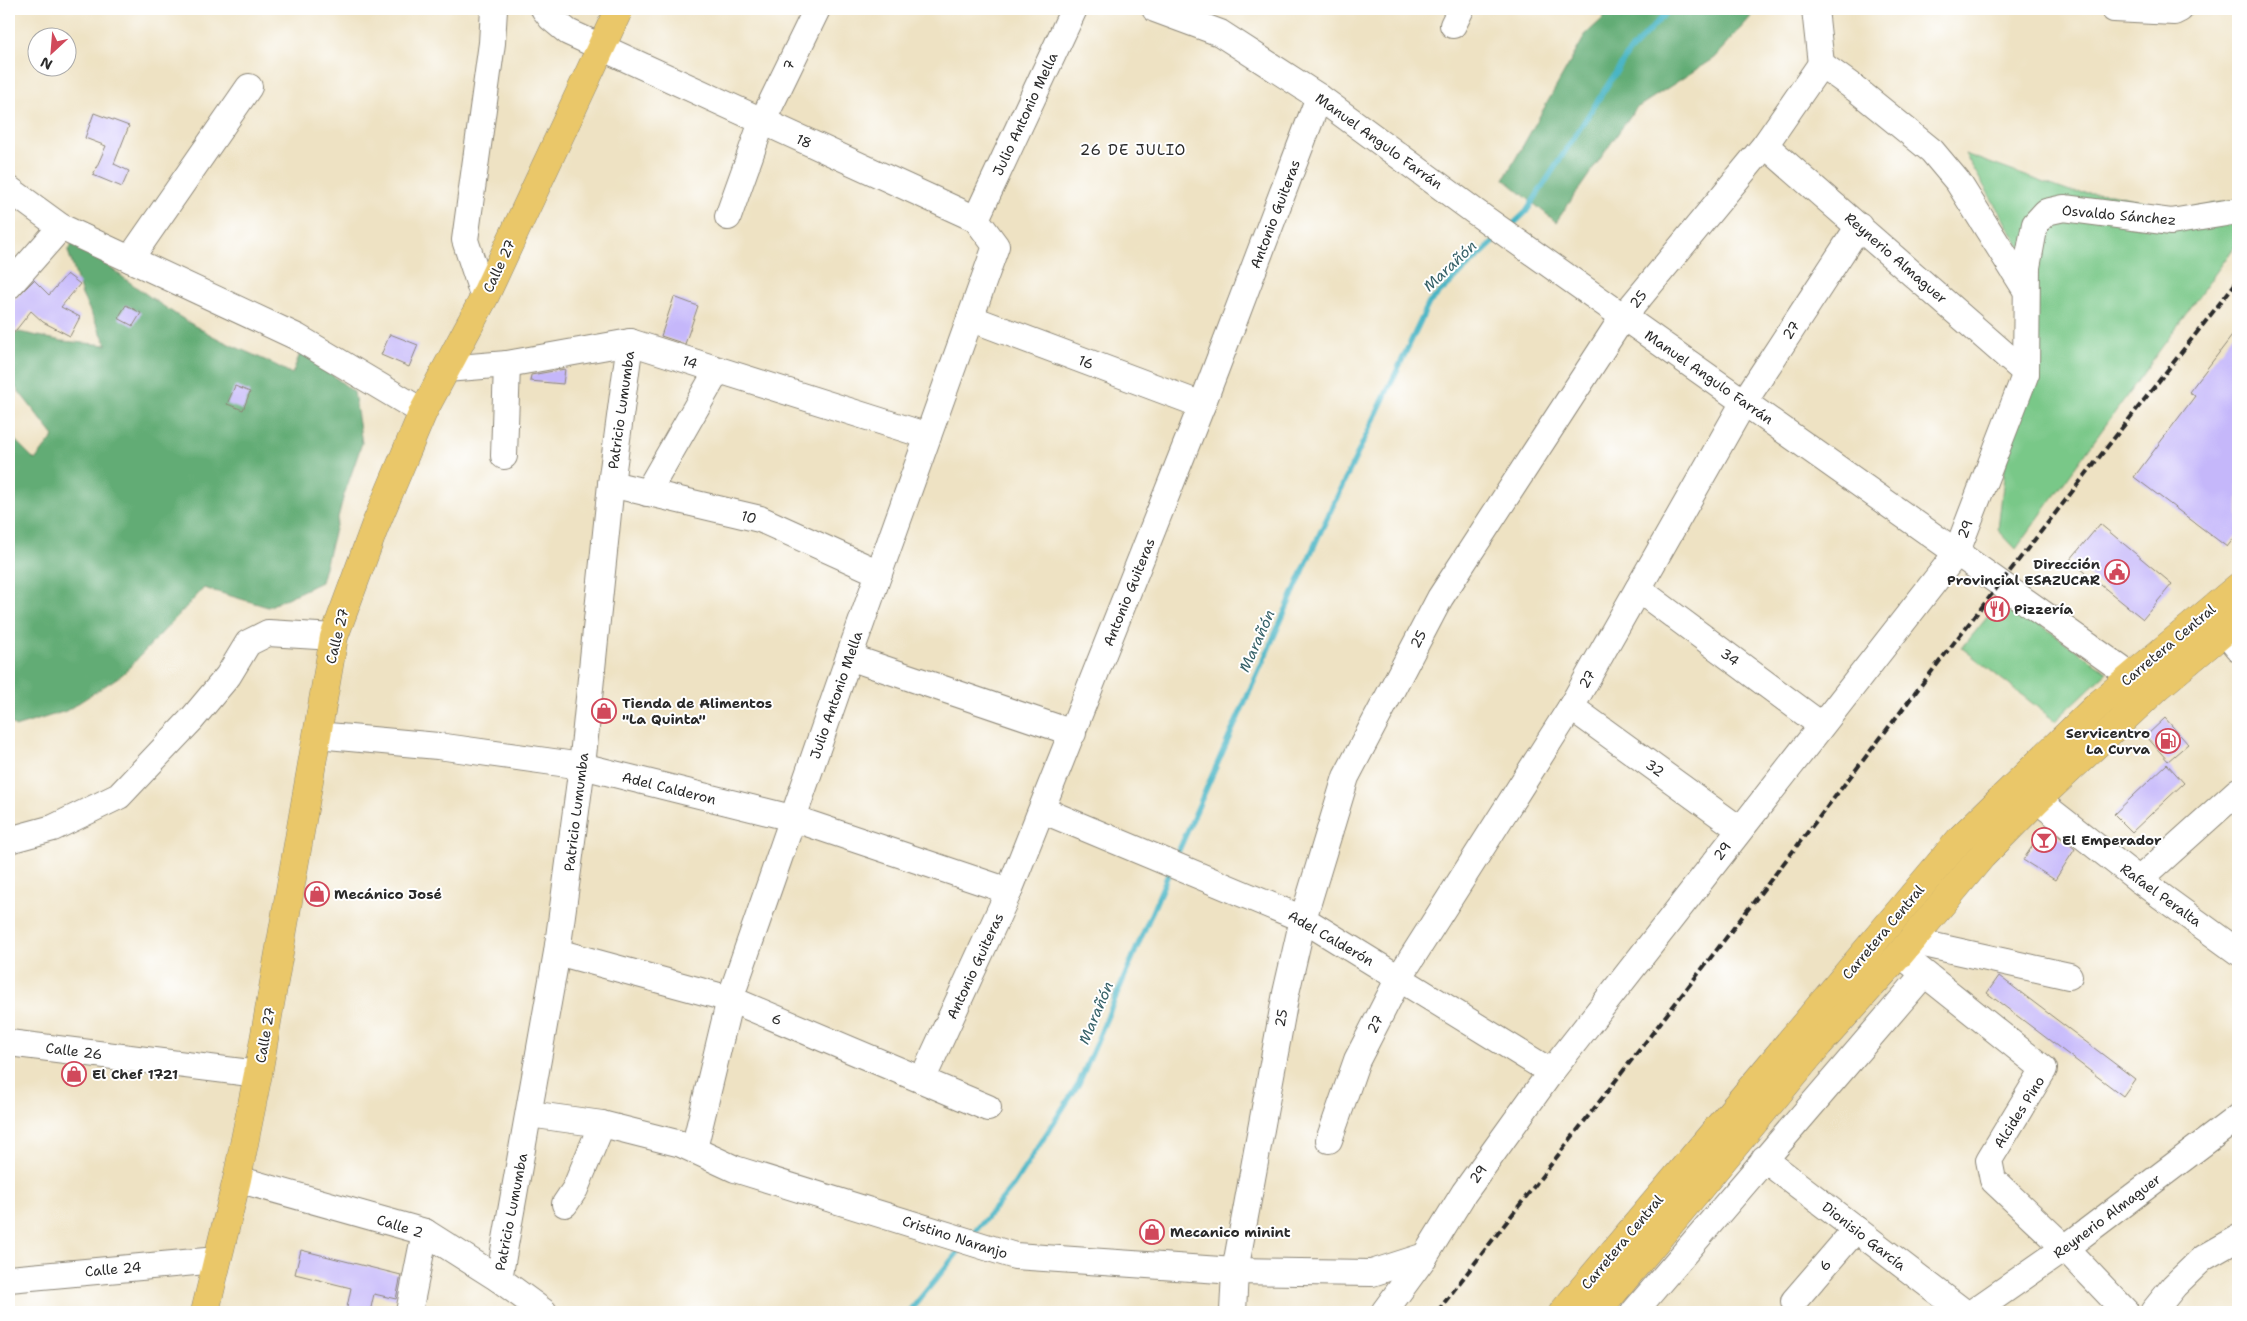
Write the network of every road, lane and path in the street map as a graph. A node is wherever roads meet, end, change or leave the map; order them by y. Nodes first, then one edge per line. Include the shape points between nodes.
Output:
1 (494, 9) edge
2 (544, 9) edge
3 (619, 9) edge
4 (817, 9) edge
5 (1074, 9) edge
6 (1155, 9) edge
7 (1815, 9) edge
8 (2114, 9) edge
9 (2180, 9) edge
10 (602, 48) junction
11 (1821, 64) junction
12 (249, 87) dead end
13 (1319, 96) junction
14 (762, 122) junction
15 (1765, 145) junction
16 (9, 189) edge
17 (2238, 211) edge
18 (728, 217) dead end
19 (976, 219) junction
20 (1859, 226) junction
21 (61, 227) junction
22 (996, 246) joint
23 (130, 259) junction
24 (9, 286) edge
25 (2026, 290) junction
26 (484, 298) junction
27 (1623, 317) junction
28 (970, 318) junction
29 (630, 342) junction
30 (507, 364) junction
31 (446, 369) junction
32 (717, 371) junction
33 (2026, 373) junction
34 (1744, 402) junction
35 (1202, 405) junction
36 (423, 412) junction
37 (928, 436) junction
38 (504, 456) dead end
39 (611, 484) junction
40 (647, 493) junction
41 (1956, 554) junction
42 (879, 573) junction
43 (2238, 587) edge
44 (1638, 589) junction
45 (2227, 627) edge
46 (334, 637) junction
47 (849, 657) junction
48 (2131, 676) junction
49 (1571, 707) junction
50 (1821, 725) junction
51 (1073, 733) junction
52 (317, 735) junction
53 (582, 766) junction
54 (2037, 800) junction
55 (2234, 802) edge
56 (1042, 810) junction
57 (792, 818) junction
58 (1739, 830) junction
59 (9, 840) edge
60 (2139, 880) junction
61 (1009, 891) junction
62 (1303, 919) junction
63 (1905, 947) junction
64 (557, 952) junction
65 (2238, 952) edge
66 (1924, 974) junction
67 (2069, 976) dead end
68 (1399, 978) junction
69 (730, 999) junction
70 (9, 1043) edge
71 (1551, 1072) junction
72 (258, 1074) junction
73 (922, 1080) junction
74 (988, 1108) dead end
75 (529, 1114) junction
76 (2238, 1117) edge
77 (602, 1124) junction
78 (1329, 1140) dead end
79 (694, 1149) junction
80 (1764, 1159) junction
81 (238, 1179) junction
82 (565, 1204) dead end
83 (1856, 1229) junction
84 (425, 1232) junction
85 (2238, 1238) edge
86 (2065, 1248) junction
87 (1425, 1256) junction
88 (217, 1260) junction
89 (1235, 1271) junction
90 (9, 1278) edge
91 (499, 1279) junction
92 (1794, 1300) dead end
93 (204, 1312) edge
94 (409, 1312) edge
95 (544, 1312) edge
96 (1233, 1312) edge
97 (1384, 1312) edge
98 (1564, 1312) edge
99 (1597, 1312) edge
100 (1634, 1312) edge
101 (1964, 1312) edge
102 (1973, 1312) edge
103 (2126, 1312) edge
104 (2152, 1312) edge

1 - 26 street via 465,240
2 - 10 street, 18 via 568,32
3 - 10 main road, Calle 27
4 - 14 street, 7
5 - 19 street, Julio Antonio Mella
6 - 13 street, Manuel Angulo Farrán via 1220,33
7 - 11 street
8 - 9 street via 2174,12
10 - 14 street, 18
10 - 26 main road, Calle 27
11 - 15 street, 25
11 - 25 street via 1932,151 1958,182
12 - 23 street
13 - 27 street, Manuel Angulo Farrán
13 - 35 street, Antonio Guiteras
14 - 18 street, 7
14 - 19 street, 18
15 - 20 street, Reynerio Almaguer
15 - 27 street, 25
16 - 21 street
17 - 25 street, Osvaldo Sánchez via 2171,222 2064,208 2046,212 2035,224
19 - 22 street, 18
20 - 33 street, Reynerio Almaguer
20 - 34 street, 27
21 - 23 street
21 - 24 street
22 - 28 street, Julio Antonio Mella
23 - 36 street via 297,337
25 - 33 street, Osvaldo Sánchez
26 - 31 main road, Calle 27
27 - 34 street, Manuel Angulo Farrán
27 - 62 street, 25 via 1440,598 1346,777
28 - 35 street, 16
28 - 37 street, Julio Antonio Mella
29 - 30 street, 14
29 - 32 street, 14
29 - 39 street, Patricio Lumumba
30 - 31 street, 14
30 - 38 street
31 - 36 main road, Calle 27
32 - 37 street, 14
32 - 40 street
33 - 41 street, 29
34 - 41 street, Manuel Angulo Farrán
34 - 44 street, 27
35 - 51 street, Antonio Guiteras
36 - 46 main road, Calle 27 via 374,526
37 - 42 street, Julio Antonio Mella
39 - 40 street, 10
39 - 53 street, Patricio Lumumba
40 - 42 street, 10 via 760,520
41 - 48 street, Manuel Angulo Farrán
41 - 50 street, 29
42 - 47 street, Julio Antonio Mella
43 - 45 main road, Carretera Central
44 - 49 street, 27
44 - 50 street, 34
45 - 48 main road, Carretera Central
45 - 54 main road, Carretera Central
46 - 52 main road, Calle 27
46 - 59 street via 268,633 248,643 228,676 192,719 119,796 53,828
47 - 51 street
47 - 57 street, Julio Antonio Mella
48 - 98 main road, Carretera Central via 1962,838
49 - 58 street, 32
49 - 68 street, 27
50 - 58 street, 29
51 - 56 street, Antonio Guiteras
52 - 53 street, Adel Calderon via 438,746
52 - 72 main road, Calle 27
53 - 57 street, Adel Calderon
53 - 64 street, Patricio Lumumba
54 - 60 street, Rafael Peralta
54 - 63 main road, Carretera Central via 1982,856
55 - 60 street
56 - 61 street, Antonio Guiteras
56 - 62 street, Adel Calderón
57 - 61 street, Adel Calderon
57 - 69 street, Julio Antonio Mella
58 - 71 street, 29
60 - 65 street, Rafael Peralta
61 - 73 street, Antonio Guiteras
62 - 68 street, Adel Calderón
62 - 89 street, 25 via 1286,993
63 - 66 street, Alcides Pino
63 - 67 street
63 - 99 main road, Carretera Central via 1819,1044
64 - 69 street, 6
64 - 75 street, Patricio Lumumba
66 - 80 street
66 - 86 street, Alcides Pino via 2044,1070 1989,1160 1993,1180
68 - 71 street, Adel Calderón
68 - 78 street, 27 via 1357,1060
69 - 73 street, 6
69 - 79 street, Julio Antonio Mella
70 - 72 street, Calle 26
71 - 87 street, 29 via 1464,1193
72 - 81 main road, Calle 27
73 - 74 street, 6
75 - 77 street, Cristino Naranjo
75 - 91 street, Patricio Lumumba
76 - 86 street, Reynerio Almaguer
77 - 79 street, Cristino Naranjo
77 - 82 street via 576,1189
79 - 89 street, Cristino Naranjo via 735,1169 1015,1256
80 - 83 street, Dionisio García
80 - 100 street
81 - 84 street, Calle 2
81 - 88 main road, Calle 27
83 - 92 street, 6
83 - 101 street, Dionisio García
84 - 91 street, Calle 2
84 - 94 street
85 - 104 street via 2203,1258
86 - 102 street, Reynerio Almaguer
86 - 103 street, Alcides Pino
87 - 89 street, Cristino Naranjo via 1372,1273
87 - 97 street, 29
88 - 90 street, Calle 24
88 - 93 main road, Calle 27
89 - 96 street, 25
91 - 95 street, Calle 2

